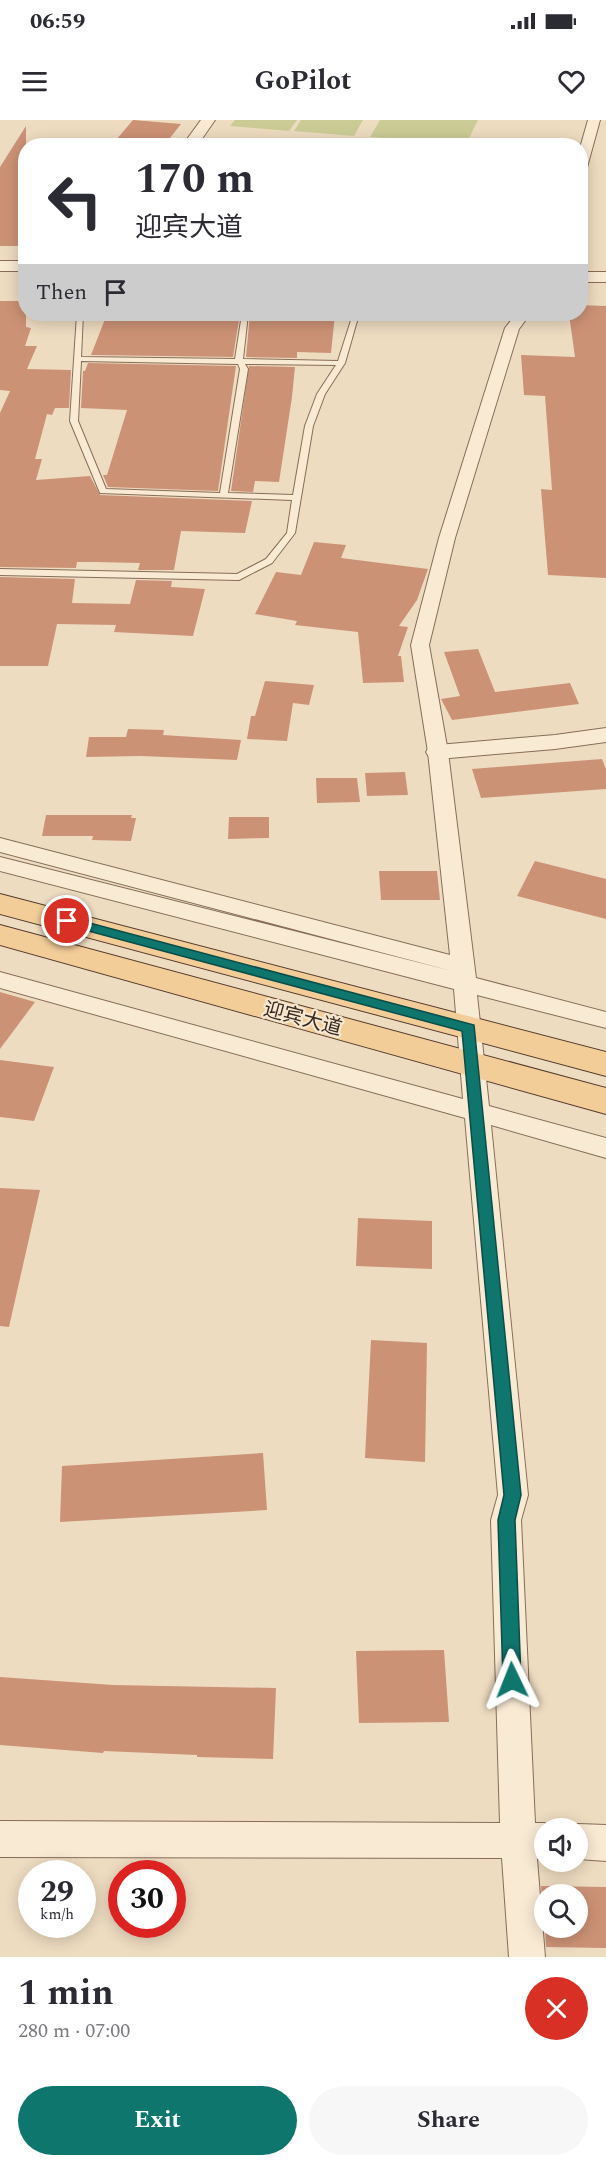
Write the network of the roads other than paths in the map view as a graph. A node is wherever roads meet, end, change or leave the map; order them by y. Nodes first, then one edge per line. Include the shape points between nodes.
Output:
1 (208, 120) edge
2 (594, 120) edge
3 (195, 138) edge
4 (588, 142) edge
5 (0, 266) edge
6 (18, 266) edge
7 (588, 277) edge
8 (606, 277) edge
9 (80, 321) edge
10 (244, 321) edge
11 (354, 321) edge
12 (518, 321) edge
13 (78, 359) junction
14 (241, 363) junction
15 (341, 363) junction
16 (224, 495) junction
17 (297, 498) junction
18 (0, 572) edge
19 (606, 735) edge
20 (438, 752) junction
21 (0, 845) edge
22 (0, 864) edge
23 (0, 904) edge
24 (0, 935) edge
25 (464, 975) junction
26 (0, 980) edge
27 (606, 1020) edge
28 (469, 1028) junction
29 (606, 1064) edge
30 (472, 1065) junction
31 (606, 1101) edge
32 (476, 1112) junction
33 (606, 1148) edge
34 (0, 1839) edge
35 (531, 1841) edge
36 (588, 1842) edge
37 (606, 1843) edge
38 (527, 1957) edge

1 - 3 street
2 - 4 street
5 - 6 street
7 - 8 street
9 - 13 lane
10 - 14 lane via 238,357
11 - 15 lane
12 - 20 street via 469,463 420,645
13 - 14 lane
13 - 16 lane via 74,421 103,491
14 - 15 lane
14 - 16 lane via 244,369
15 - 17 lane via 321,394 309,426
16 - 17 lane
17 - 18 lane via 291,532 269,561 239,577
19 - 20 street
20 - 25 street
21 - 25 street
22 - 25 street
23 - 28 main road, 迎宾大道
24 - 30 main road, 迎宾大道
25 - 27 street
25 - 28 street
26 - 32 street
28 - 29 main road, 迎宾大道
28 - 30 street
30 - 31 main road, 迎宾大道
30 - 32 street
32 - 33 street
32 - 35 street via 513,1495 506,1520
34 - 35 street
35 - 38 street
36 - 37 street

